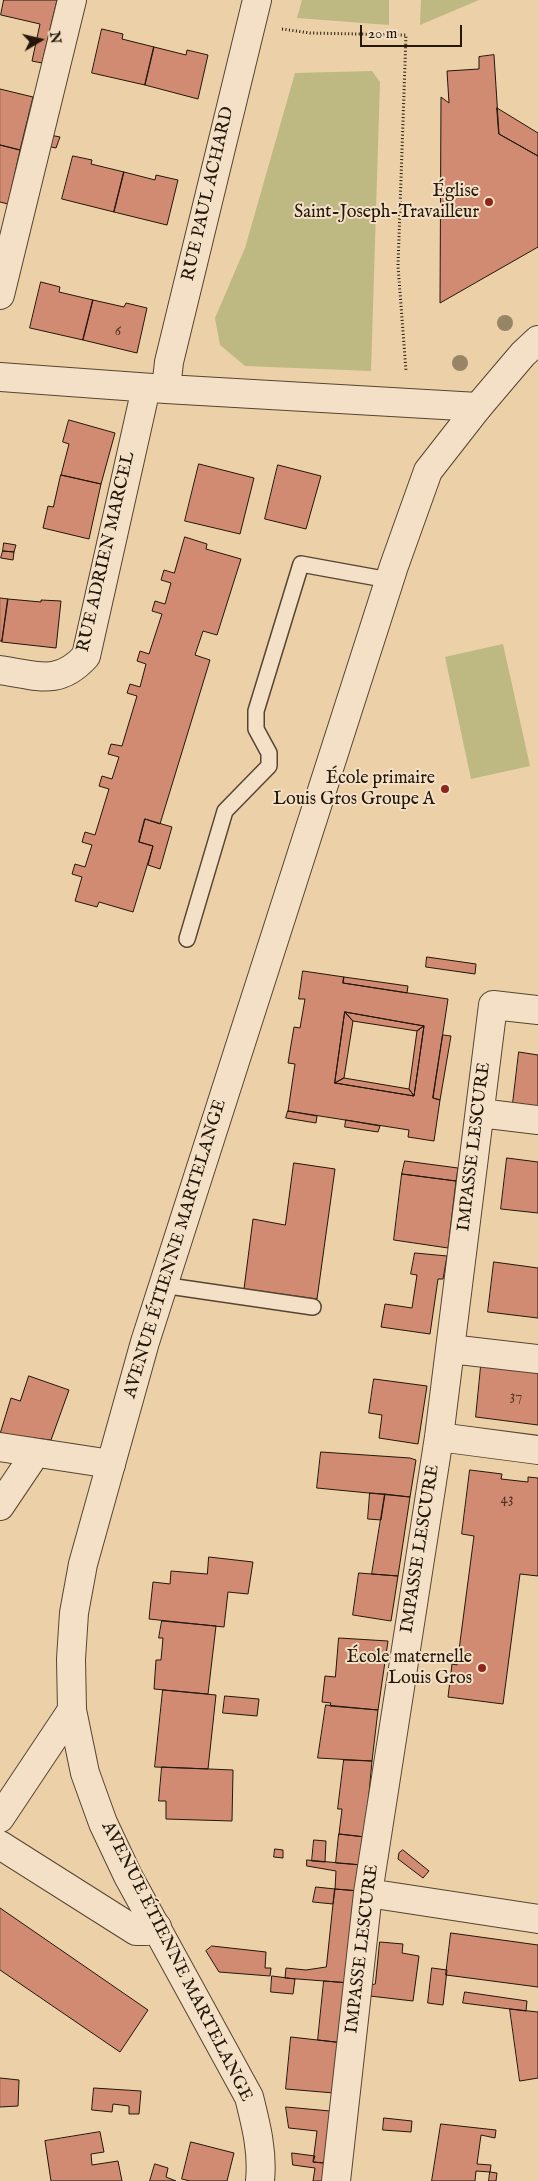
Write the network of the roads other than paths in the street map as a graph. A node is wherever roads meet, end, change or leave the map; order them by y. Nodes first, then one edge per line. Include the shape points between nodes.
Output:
1 (72, 0) edge
2 (253, 12) edge
3 (0, 296) edge
4 (538, 340) edge
5 (0, 377) edge
6 (156, 389) junction
7 (478, 407) junction
8 (389, 580) junction
9 (0, 670) edge
10 (186, 940) dead end
11 (538, 1010) edge
12 (480, 1113) junction
13 (538, 1120) edge
14 (162, 1285) junction
15 (312, 1307) dead end
16 (450, 1349) junction
17 (538, 1359) edge
18 (439, 1437) junction
19 (0, 1447) edge
20 (538, 1450) edge
21 (35, 1454) junction
22 (111, 1464) junction
23 (0, 1506) edge
24 (72, 1710) junction
25 (0, 1818) edge
26 (0, 1845) edge
27 (368, 1893) junction
28 (538, 1918) edge
29 (157, 1927) junction
30 (260, 2181) edge
31 (336, 2181) edge

1 - 3 street
2 - 6 street, RUE PAUL ACHARD via 169,362
4 - 7 street, AVENUE ÉTIENNE MARTELANGE
5 - 6 street
6 - 7 street
6 - 9 street, RUE ADRIEN MARCEL via 86,656 74,669 54,677
7 - 8 street, AVENUE ÉTIENNE MARTELANGE via 428,471
8 - 10 lane via 301,564 256,711 256,729 269,753 269,766 225,811
8 - 14 street, AVENUE ÉTIENNE MARTELANGE
11 - 12 street, IMPASSE LESCURE via 493,1005
12 - 13 street
12 - 16 street, IMPASSE LESCURE
14 - 15 lane
14 - 22 street, AVENUE ÉTIENNE MARTELANGE
16 - 17 street
16 - 18 street, IMPASSE LESCURE
18 - 20 street
18 - 27 street, IMPASSE LESCURE
19 - 21 street
21 - 22 street
21 - 23 street
22 - 24 street, AVENUE ÉTIENNE MARTELANGE via 83,1564 74,1613
24 - 25 street
24 - 29 street, AVENUE ÉTIENNE MARTELANGE via 85,1773 103,1823
26 - 29 street via 136,1931
27 - 28 street
27 - 31 street, IMPASSE LESCURE
29 - 30 street, AVENUE ÉTIENNE MARTELANGE via 249,2097 262,2163

